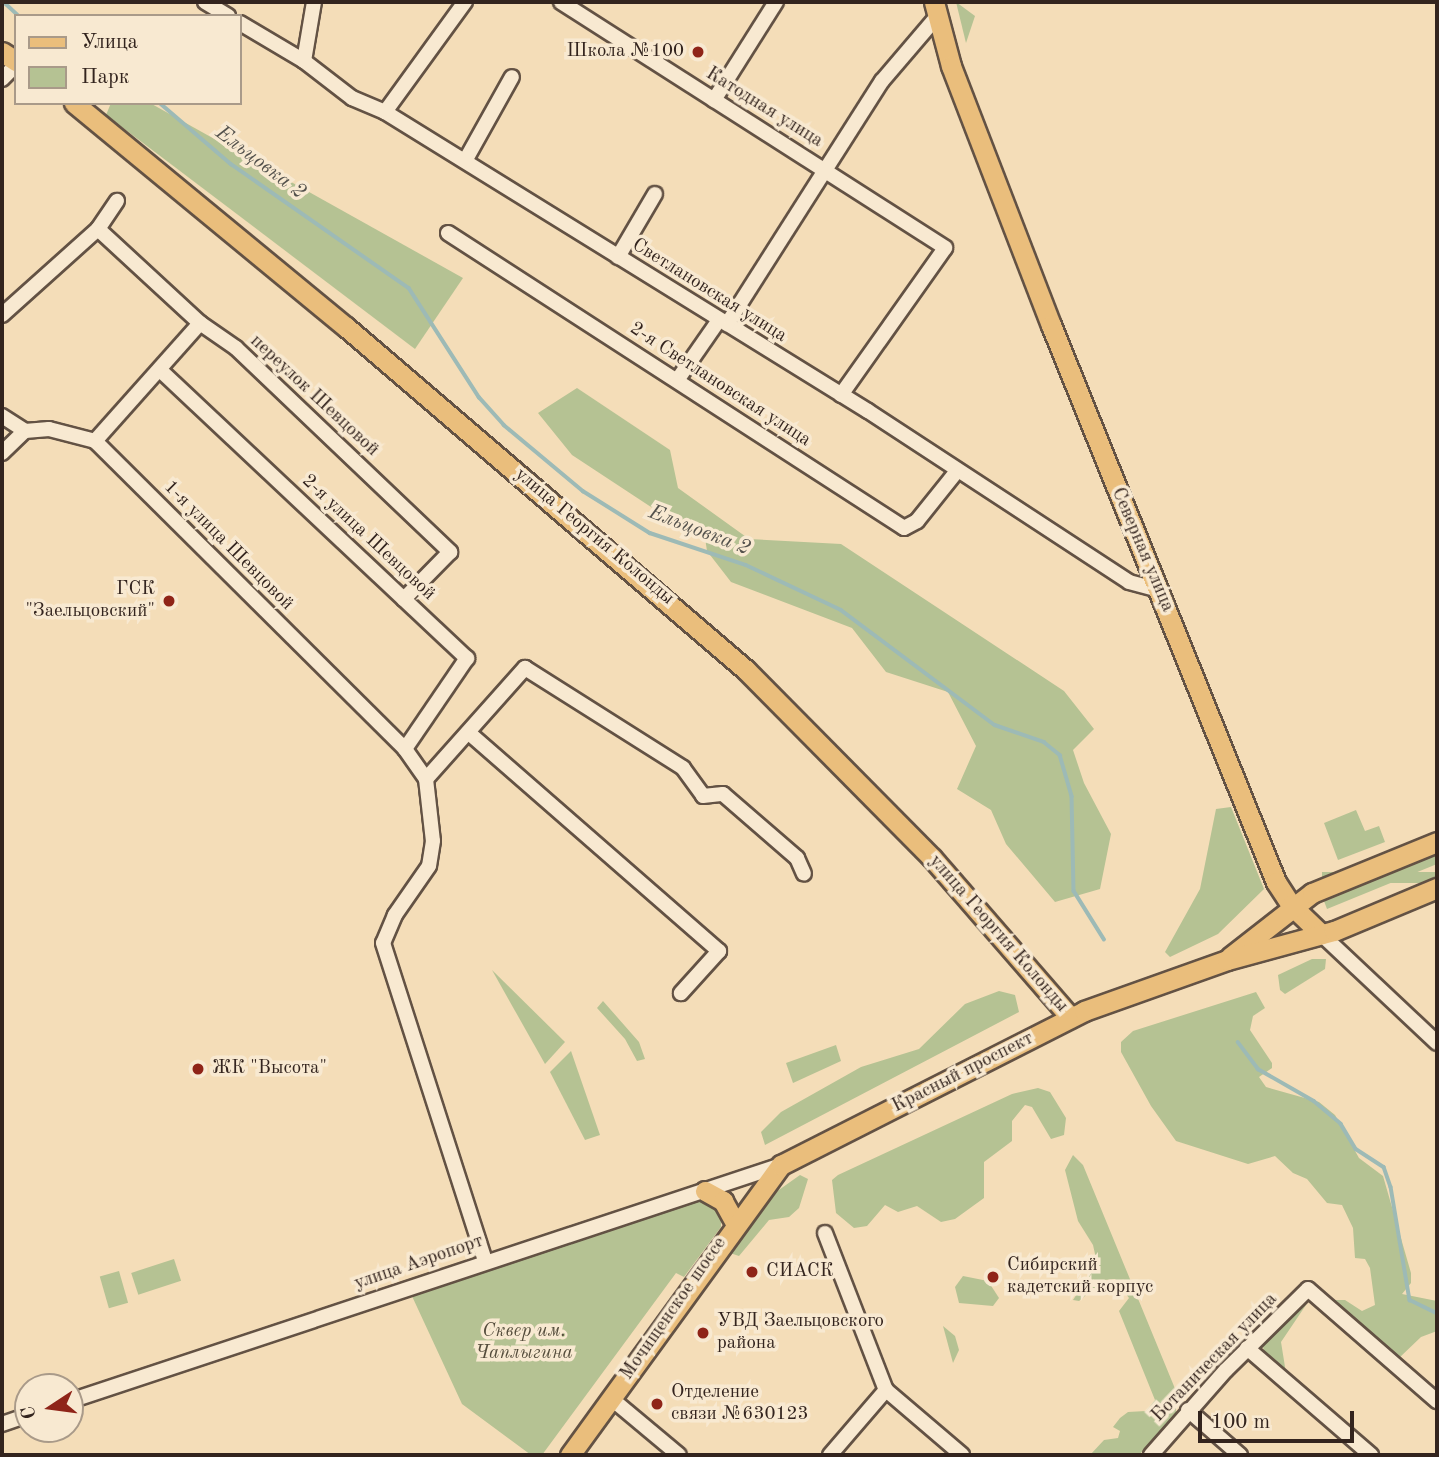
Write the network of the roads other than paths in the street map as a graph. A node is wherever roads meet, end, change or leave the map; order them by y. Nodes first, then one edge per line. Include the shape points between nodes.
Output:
1 (205, 2) edge
2 (314, 2) edge
3 (466, 2) edge
4 (561, 2) edge
5 (776, 2) edge
6 (935, 11) edge
7 (225, 14) edge
8 (242, 24) edge
9 (304, 61) junction
10 (14, 65) edge
11 (512, 77) dead end
12 (2, 79) edge
13 (714, 100) junction
14 (76, 105) edge
15 (385, 112) junction
16 (465, 161) junction
17 (825, 169) junction
18 (656, 194) dead end
19 (117, 201) dead end
20 (98, 229) junction
21 (448, 233) dead end
22 (618, 257) junction
23 (2, 315) edge
24 (723, 322) junction
25 (200, 323) junction
26 (161, 371) junction
27 (678, 379) junction
28 (841, 395) junction
29 (2, 416) edge
30 (25, 431) junction
31 (95, 441) junction
32 (2, 453) edge
33 (957, 471) junction
34 (1158, 590) junction
35 (404, 599) junction
36 (469, 733) junction
37 (405, 749) junction
38 (426, 779) junction
39 (1437, 842) edge
40 (804, 874) dead end
41 (1437, 888) edge
42 (1291, 905) junction
43 (1321, 934) junction
44 (1227, 960) junction
45 (681, 993) dead end
46 (1070, 1017) junction
47 (1437, 1043) edge
48 (781, 1165) junction
49 (705, 1191) junction
50 (735, 1223) junction
51 (825, 1233) dead end
52 (485, 1261) junction
53 (1247, 1348) junction
54 (886, 1390) junction
55 (84, 1396) edge
56 (612, 1399) junction
57 (1437, 1401) edge
58 (1188, 1410) junction
59 (570, 1455) edge
60 (679, 1455) edge
61 (830, 1455) edge
62 (962, 1455) edge
63 (1151, 1455) edge
64 (1240, 1455) edge
65 (1371, 1455) edge

1 - 7 street
2 - 9 street
3 - 15 street
4 - 13 street, Катодная улица
5 - 13 street
6 - 17 street via 882,81
6 - 34 main road, Северная улица
8 - 9 street, Светлановская улица
9 - 15 street, Светлановская улица via 352,98
10 - 12 street
11 - 16 street
13 - 17 street, Катодная улица
14 - 46 main road, улица Георгия Колонды via 707,634 932,858
15 - 16 street, Светлановская улица
16 - 22 street, Светлановская улица
17 - 24 street
17 - 28 street, Катодная улица via 945,248
18 - 22 street
19 - 20 street
20 - 23 street
20 - 25 street, переулок Шевцовой
21 - 27 street, 2-я Светлановская улица
22 - 24 street, Светлановская улица
24 - 27 street
24 - 28 street, Светлановская улица
25 - 26 street
25 - 35 street, переулок Шевцовой via 236,348 450,552
26 - 31 street
26 - 35 street, 2-я улица Шевцовой
27 - 33 street, 2-я Светлановская улица via 904,528 917,521
28 - 33 street, Светлановская улица
29 - 30 street
30 - 31 street, 1-я улица Шевцовой via 50,429
30 - 32 street
31 - 37 street, 1-я улица Шевцовой
33 - 34 street, Светлановская улица via 1129,582
34 - 42 main road, Северная улица via 1276,882
35 - 37 street, 2-я улица Шевцовой via 467,658
36 - 38 street
36 - 40 street via 525,668 683,768 703,796 723,794 797,859
36 - 45 street via 719,951
37 - 38 street, 1-я улица Шевцовой
38 - 52 street via 433,841 429,866 395,915 383,943
39 - 42 main road, Красный проспект
41 - 43 main road, Красный проспект
42 - 43 main road, Северная улица
42 - 44 main road, Красный проспект
43 - 44 main road, Красный проспект
43 - 47 street, Северная улица
44 - 46 main road, Красный проспект
46 - 48 main road, Красный проспект
48 - 49 street, улица Аэропорт
48 - 50 main road, Мочищенское шоссе
49 - 50 main road via 723,1200
49 - 52 street, улица Аэропорт
50 - 56 main road, Мочищенское шоссе
51 - 54 street
52 - 55 street, улица Аэропорт
53 - 57 street, Ботаническая улица via 1308,1289
53 - 58 street, Ботаническая улица
53 - 65 street
54 - 61 street
54 - 62 street
56 - 59 main road, Мочищенское шоссе
56 - 60 street
58 - 63 street, Ботаническая улица
58 - 64 street

